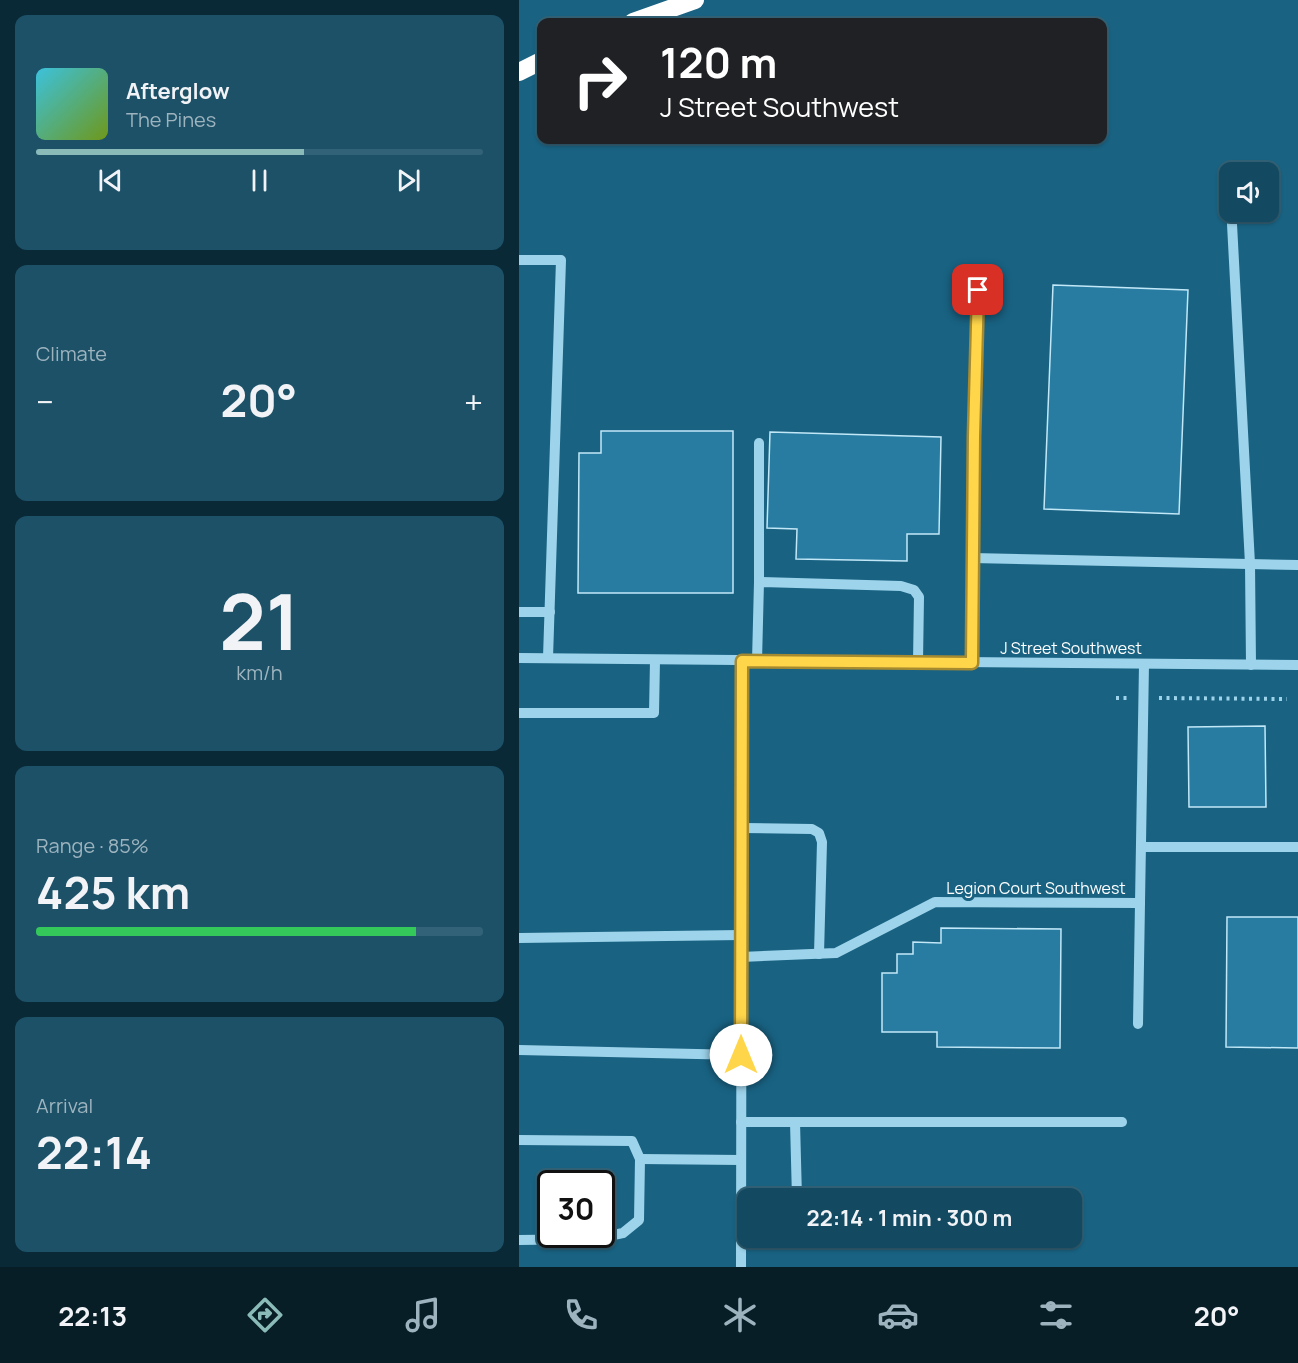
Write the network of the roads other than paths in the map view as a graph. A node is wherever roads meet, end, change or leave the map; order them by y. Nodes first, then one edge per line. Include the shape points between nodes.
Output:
1 (695, 0) edge
2 (644, 18) edge
3 (537, 63) edge
4 (519, 72) edge
5 (1232, 224) dead end
6 (519, 260) edge
7 (978, 290) dead end
8 (759, 443) dead end
9 (972, 558) junction
10 (1250, 564) junction
11 (1298, 565) edge
12 (759, 582) junction
13 (519, 612) edge
14 (550, 612) junction
15 (519, 658) edge
16 (548, 658) junction
17 (655, 660) junction
18 (742, 661) junction
19 (757, 661) junction
20 (918, 662) junction
21 (972, 663) junction
22 (1144, 664) junction
23 (1251, 664) junction
24 (1298, 665) edge
25 (519, 713) edge
26 (742, 828) junction
27 (1141, 847) junction
28 (1298, 847) edge
29 (1140, 903) junction
30 (741, 935) junction
31 (519, 938) edge
32 (819, 954) junction
33 (741, 957) junction
34 (1138, 1024) dead end
35 (519, 1050) edge
36 (741, 1055) junction
37 (741, 1122) junction
38 (795, 1122) junction
39 (1122, 1122) dead end
40 (519, 1140) edge
41 (641, 1159) junction
42 (741, 1160) junction
43 (741, 1188) edge
44 (797, 1188) edge
45 (519, 1240) edge
46 (741, 1248) edge
47 (741, 1267) edge

1 - 2 highway
3 - 4 highway
5 - 10 street
6 - 14 street via 561,260
7 - 9 street
8 - 12 street
9 - 10 street
9 - 21 street
10 - 11 street
10 - 23 street
12 - 19 street
12 - 20 street via 901,586 914,590 919,597
13 - 14 street
14 - 16 street
15 - 16 street, J Street Southwest
16 - 17 street, J Street Southwest
17 - 18 street, J Street Southwest
17 - 25 street via 654,713
18 - 19 street, J Street Southwest
18 - 26 street
19 - 20 street, J Street Southwest
20 - 21 street, J Street Southwest
21 - 22 street, J Street Southwest
22 - 23 street, J Street Southwest
22 - 27 street, Legion Court Southwest
23 - 24 street, J Street Southwest
26 - 30 street
26 - 32 street via 812,829 819,833
27 - 28 street
27 - 29 street, Legion Court Southwest
29 - 32 street, Legion Court Southwest via 935,902 836,953
29 - 34 street
30 - 31 street
30 - 33 street
32 - 33 street, Legion Court Southwest
33 - 36 street
35 - 36 street
36 - 37 street
37 - 38 street
37 - 42 street
38 - 39 street
38 - 44 street
40 - 41 street via 632,1141
41 - 42 street
41 - 45 street via 639,1220 623,1233 594,1239
42 - 43 street
46 - 47 street

